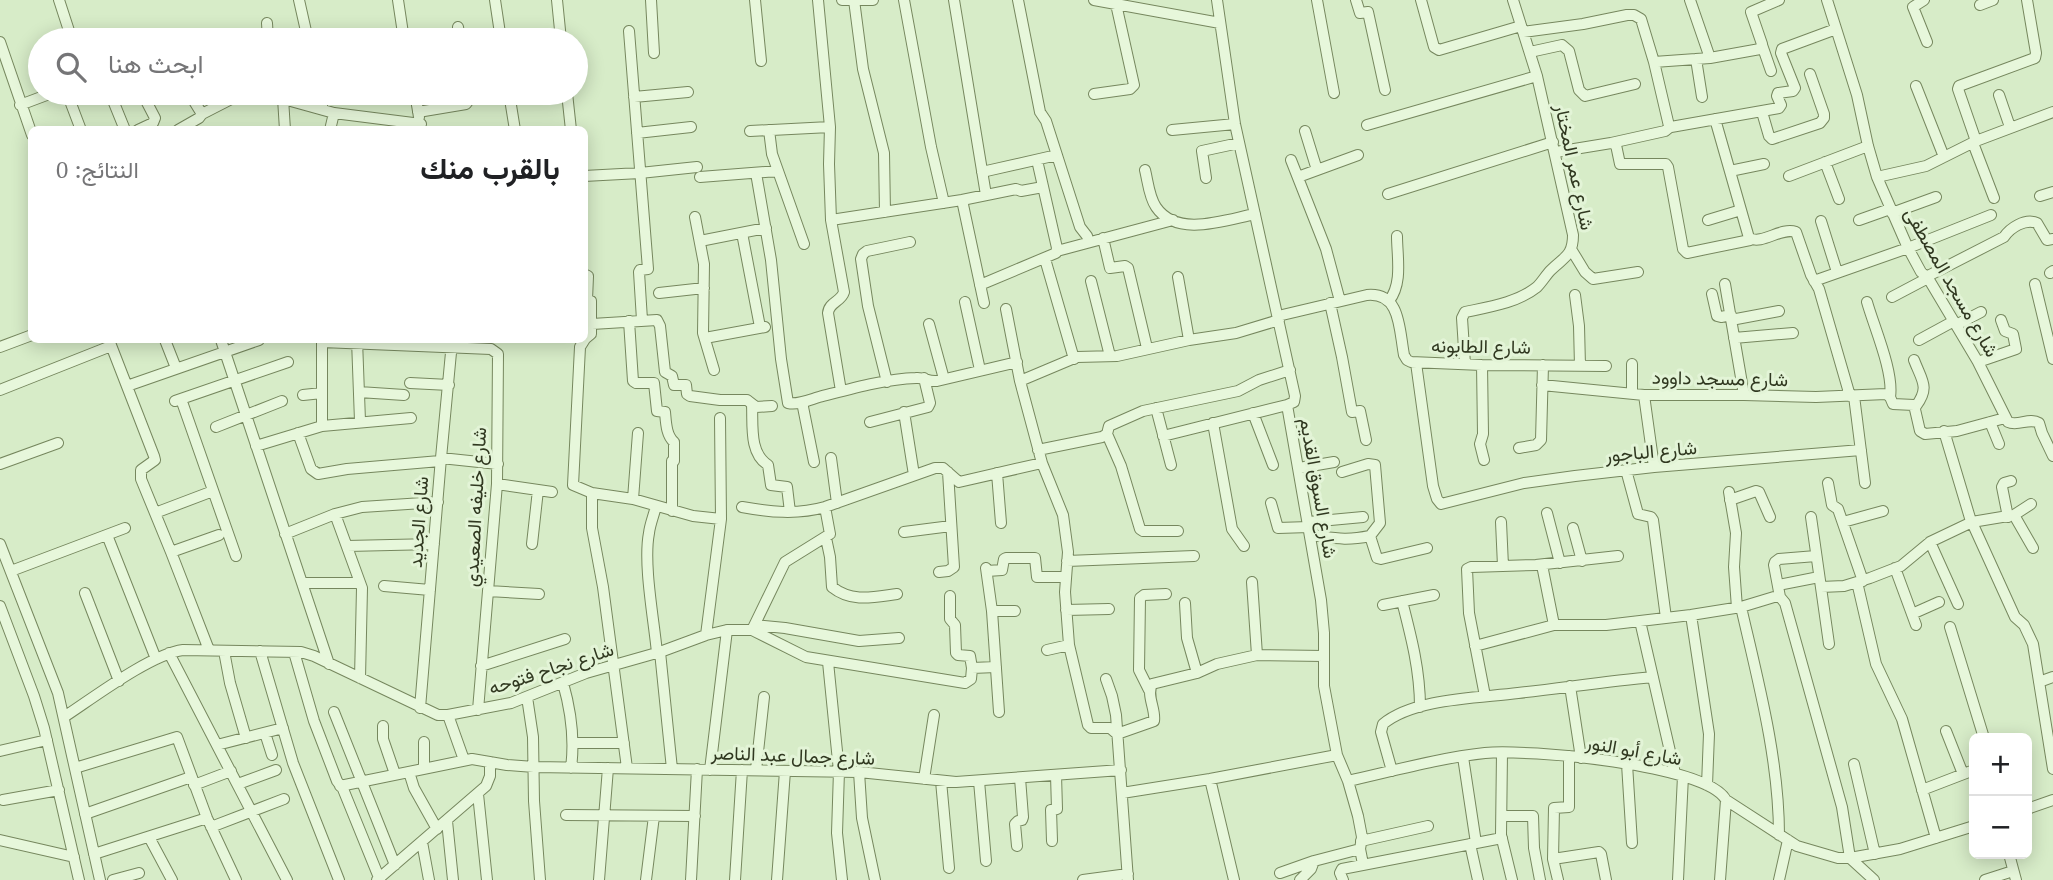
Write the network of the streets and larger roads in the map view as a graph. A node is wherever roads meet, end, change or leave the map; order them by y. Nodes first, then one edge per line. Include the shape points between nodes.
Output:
1 (59, 0) edge
2 (299, 0) edge
3 (398, 0) edge
4 (495, 0) edge
5 (557, 0) edge
6 (651, 0) edge
7 (755, 0) edge
8 (818, 0) edge
9 (842, 0) edge
10 (854, 0) edge
11 (867, 0) edge
12 (873, 0) edge
13 (904, 0) edge
14 (954, 0) edge
15 (1018, 0) edge
16 (1094, 0) edge
17 (1217, 0) edge
18 (1317, 0) edge
19 (1356, 0) edge
20 (1421, 0) edge
21 (1513, 0) edge
22 (1690, 0) edge
23 (1747, 0) edge
24 (1828, 0) edge
25 (1923, 0) edge
26 (1993, 0) edge
27 (2027, 0) edge
28 (1771, 1) edge
29 (1116, 4) junction
30 (1146, 5) edge
31 (1980, 5) dead end
32 (1752, 11) junction
33 (267, 23) dead end
34 (1220, 23) junction
35 (68, 28) edge
36 (267, 28) edge
37 (305, 28) edge
38 (402, 28) edge
39 (499, 28) edge
40 (560, 28) edge
41 (1522, 29) junction
42 (1836, 29) junction
43 (629, 31) dead end
44 (0, 42) edge
45 (1927, 42) dead end
46 (1762, 46) junction
47 (654, 52) dead end
48 (1530, 52) junction
49 (1710, 58) junction
50 (1696, 59) junction
51 (761, 61) dead end
52 (1654, 62) junction
53 (1771, 71) dead end
54 (1810, 74) dead end
55 (1537, 76) junction
56 (1634, 84) dead end
57 (1916, 86) dead end
58 (1385, 90) dead end
59 (688, 92) dead end
60 (1334, 93) dead end
61 (1094, 94) dead end
62 (1999, 95) dead end
63 (634, 97) junction
64 (1702, 97) dead end
65 (28, 102) edge
66 (20, 105) junction
67 (72, 105) edge
68 (115, 105) edge
69 (148, 105) edge
70 (195, 105) edge
71 (221, 105) edge
72 (283, 105) edge
73 (306, 105) edge
74 (325, 105) edge
75 (417, 105) edge
76 (460, 105) edge
77 (511, 105) edge
78 (568, 105) edge
79 (1762, 111) junction
80 (329, 112) junction
81 (418, 112) junction
82 (2053, 112) edge
83 (200, 116) junction
84 (1715, 120) junction
85 (1235, 124) junction
86 (1367, 125) dead end
87 (28, 126) edge
88 (79, 126) edge
89 (123, 126) edge
90 (146, 126) edge
91 (184, 126) edge
92 (204, 126) edge
93 (285, 126) edge
94 (330, 126) edge
95 (416, 126) edge
96 (422, 126) edge
97 (514, 126) edge
98 (571, 126) edge
99 (691, 127) dead end
100 (830, 127) junction
101 (1670, 127) junction
102 (2010, 127) junction
103 (769, 130) junction
104 (1172, 130) dead end
105 (750, 131) dead end
106 (1305, 131) dead end
107 (637, 132) junction
108 (1975, 142) junction
109 (1239, 143) junction
110 (1611, 143) junction
111 (1868, 146) junction
112 (1555, 147) junction
113 (1057, 155) junction
114 (1358, 155) dead end
115 (1944, 157) junction
116 (1037, 160) junction
117 (1291, 160) dead end
118 (1825, 162) junction
119 (1764, 163) dead end
120 (1145, 170) dead end
121 (1317, 170) junction
122 (778, 171) junction
123 (1730, 171) junction
124 (982, 172) junction
125 (640, 173) junction
126 (756, 173) junction
127 (588, 176) edge
128 (1789, 176) dead end
129 (1298, 177) junction
130 (1877, 177) junction
131 (1206, 178) dead end
132 (1043, 187) junction
133 (2053, 192) edge
134 (1388, 194) dead end
135 (986, 195) junction
136 (2040, 196) dead end
137 (1936, 197) dead end
138 (1994, 198) dead end
139 (1839, 199) dead end
140 (962, 200) junction
141 (944, 203) junction
142 (1741, 210) junction
143 (1891, 211) junction
144 (885, 212) junction
145 (1255, 214) junction
146 (1991, 215) dead end
147 (695, 217) dead end
148 (831, 220) junction
149 (1173, 220) junction
150 (1708, 220) dead end
151 (1859, 220) dead end
152 (1821, 221) dead end
153 (766, 228) junction
154 (742, 233) junction
155 (1397, 236) dead end
156 (1103, 238) junction
157 (2053, 239) edge
158 (1750, 240) junction
159 (700, 241) junction
160 (910, 242) dead end
161 (1089, 242) junction
162 (804, 244) dead end
163 (1908, 248) junction
164 (1571, 249) junction
165 (1057, 251) junction
166 (1045, 259) junction
167 (1638, 272) dead end
168 (1837, 272) junction
169 (1178, 276) dead end
170 (1927, 278) junction
171 (1091, 281) dead end
172 (1814, 281) junction
173 (1725, 284) dead end
174 (2035, 284) dead end
175 (980, 285) junction
176 (704, 288) junction
177 (659, 293) dead end
178 (1712, 294) dead end
179 (1575, 295) dead end
180 (1892, 297) dead end
181 (588, 300) edge
182 (1389, 301) junction
183 (965, 302) dead end
184 (1335, 302) junction
185 (1867, 302) dead end
186 (984, 303) dead end
187 (1006, 309) dead end
188 (1779, 311) dead end
189 (1981, 312) dead end
190 (1279, 318) junction
191 (1731, 318) junction
192 (642, 320) junction
193 (2001, 320) dead end
194 (629, 321) junction
195 (1955, 323) junction
196 (592, 324) junction
197 (778, 324) junction
198 (929, 324) dead end
199 (760, 327) junction
200 (1793, 333) dead end
201 (28, 336) edge
202 (588, 337) edge
203 (705, 338) junction
204 (1734, 338) junction
205 (1189, 340) junction
206 (1919, 340) dead end
207 (110, 343) edge
208 (166, 343) edge
209 (221, 343) edge
210 (250, 343) edge
211 (322, 343) edge
212 (357, 343) edge
213 (452, 343) edge
214 (582, 343) edge
215 (0, 348) edge
216 (1147, 348) junction
217 (225, 351) junction
218 (1110, 356) junction
219 (1074, 359) junction
220 (2053, 359) edge
221 (1914, 360) dead end
222 (288, 362) dead end
223 (1017, 362) junction
224 (1978, 362) junction
225 (1416, 363) junction
226 (1465, 364) junction
227 (1632, 364) dead end
228 (1482, 365) junction
229 (1543, 365) junction
230 (1580, 366) junction
231 (1606, 366) dead end
232 (176, 368) junction
233 (714, 370) dead end
234 (980, 370) junction
235 (1290, 370) junction
236 (924, 378) junction
237 (944, 379) junction
238 (234, 380) junction
239 (887, 382) junction
240 (1020, 382) junction
241 (410, 383) dead end
242 (449, 385) junction
243 (1542, 385) junction
244 (127, 386) junction
245 (0, 390) edge
246 (841, 391) junction
247 (359, 392) junction
248 (322, 393) junction
249 (303, 395) dead end
250 (404, 395) dead end
251 (1638, 395) junction
252 (1744, 395) junction
253 (1852, 396) junction
254 (1891, 400) junction
255 (282, 401) dead end
256 (796, 403) junction
257 (752, 405) junction
258 (1287, 405) junction
259 (772, 406) dead end
260 (1916, 406) junction
261 (1156, 408) junction
262 (904, 412) junction
263 (1253, 414) junction
264 (246, 415) junction
265 (411, 418) dead end
266 (720, 418) dead end
267 (2006, 418) junction
268 (359, 421) junction
269 (870, 422) dead end
270 (1990, 422) junction
271 (1213, 423) junction
272 (322, 426) junction
273 (216, 427) dead end
274 (1944, 431) junction
275 (298, 433) junction
276 (638, 433) dead end
277 (1107, 434) junction
278 (1163, 436) junction
279 (1366, 440) dead end
280 (58, 443) dead end
281 (1999, 444) dead end
282 (256, 446) junction
283 (1519, 448) dead end
284 (2051, 448) edge
285 (1038, 450) junction
286 (1861, 450) junction
287 (831, 458) dead end
288 (440, 459) junction
289 (1484, 460) dead end
290 (814, 462) dead end
291 (1334, 462) dead end
292 (1042, 463) junction
293 (0, 464) edge
294 (498, 464) junction
295 (1171, 465) dead end
296 (1273, 465) dead end
297 (1654, 467) junction
298 (1299, 468) junction
299 (1626, 470) junction
300 (948, 472) junction
301 (1342, 472) dead end
302 (997, 473) junction
303 (914, 475) junction
304 (2011, 481) dead end
305 (1828, 483) dead end
306 (1865, 483) dead end
307 (497, 484) junction
308 (538, 490) junction
309 (213, 491) junction
310 (552, 492) dead end
311 (592, 493) junction
312 (633, 499) junction
313 (438, 502) junction
314 (837, 503) junction
315 (1271, 503) dead end
316 (2031, 504) dead end
317 (656, 506) junction
318 (742, 507) dead end
319 (825, 507) junction
320 (671, 510) junction
321 (1884, 511) dead end
322 (790, 512) junction
323 (155, 513) junction
324 (1547, 513) dead end
325 (335, 514) junction
326 (2011, 516) junction
327 (1363, 517) dead end
328 (1770, 517) dead end
329 (1811, 517) dead end
330 (721, 519) junction
331 (1501, 522) dead end
332 (1843, 522) junction
333 (1972, 522) junction
334 (1001, 523) dead end
335 (951, 526) junction
336 (1573, 527) dead end
337 (125, 528) dead end
338 (1310, 528) junction
339 (1178, 531) dead end
340 (904, 532) dead end
341 (285, 534) junction
342 (107, 535) junction
343 (219, 535) dead end
344 (1370, 536) junction
345 (826, 538) junction
346 (1930, 542) junction
347 (0, 544) edge
348 (434, 544) junction
349 (532, 544) dead end
350 (347, 546) junction
351 (1244, 546) dead end
352 (1427, 548) dead end
353 (2033, 548) dead end
354 (172, 552) junction
355 (236, 556) dead end
356 (1194, 556) dead end
357 (1618, 556) dead end
358 (1816, 556) junction
359 (1067, 561) junction
360 (1582, 561) junction
361 (1560, 563) junction
362 (1542, 565) junction
363 (1503, 566) junction
364 (1895, 568) junction
365 (11, 571) junction
366 (939, 572) dead end
367 (1066, 577) junction
368 (1860, 581) junction
369 (1252, 582) dead end
370 (1820, 582) junction
371 (302, 583) junction
372 (360, 583) junction
373 (1778, 585) junction
374 (384, 586) dead end
375 (430, 590) junction
376 (488, 591) junction
377 (85, 593) dead end
378 (539, 594) dead end
379 (897, 594) dead end
380 (1166, 594) dead end
381 (1434, 595) dead end
382 (950, 596) dead end
383 (1780, 597) junction
384 (1402, 601) junction
385 (1939, 602) dead end
386 (1185, 603) dead end
387 (1958, 604) dead end
388 (1383, 605) dead end
389 (0, 606) edge
390 (1739, 607) junction
391 (1109, 609) dead end
392 (1066, 610) junction
393 (992, 611) junction
394 (1015, 611) dead end
395 (1691, 615) junction
396 (1666, 618) junction
397 (1640, 621) junction
398 (1554, 625) junction
399 (1950, 627) dead end
400 (753, 628) junction
401 (727, 630) junction
402 (706, 635) junction
403 (899, 638) dead end
404 (565, 639) dead end
405 (1829, 644) dead end
406 (1069, 645) junction
407 (1475, 646) junction
408 (209, 649) junction
409 (1047, 649) dead end
410 (224, 650) junction
411 (260, 651) junction
412 (294, 652) junction
413 (659, 652) junction
414 (169, 653) junction
415 (1257, 655) junction
416 (1324, 656) junction
417 (156, 659) junction
418 (828, 662) junction
419 (329, 664) junction
420 (614, 665) junction
421 (481, 666) junction
422 (996, 667) junction
423 (972, 668) junction
424 (1197, 673) junction
425 (1653, 677) junction
426 (2053, 677) edge
427 (360, 678) junction
428 (1106, 679) dead end
429 (119, 681) junction
430 (2039, 681) junction
431 (563, 682) junction
432 (1570, 686) junction
433 (1149, 690) junction
434 (1485, 696) junction
435 (527, 697) junction
436 (764, 697) dead end
437 (1420, 707) junction
438 (420, 708) junction
439 (478, 710) junction
440 (334, 712) dead end
441 (999, 712) dead end
442 (448, 715) junction
443 (934, 715) dead end
444 (64, 717) junction
445 (383, 726) dead end
446 (283, 728) junction
447 (1946, 731) dead end
448 (265, 733) junction
449 (1982, 733) edge
450 (1117, 734) junction
451 (246, 738) junction
452 (47, 740) junction
453 (424, 742) dead end
454 (573, 743) junction
455 (624, 743) junction
456 (217, 745) junction
457 (0, 751) edge
458 (1502, 753) junction
459 (272, 755) dead end
460 (1337, 755) junction
461 (1463, 757) junction
462 (1575, 757) junction
463 (464, 760) junction
464 (490, 761) junction
465 (2052, 761) edge
466 (1627, 764) junction
467 (1854, 764) dead end
468 (534, 767) junction
469 (75, 768) junction
470 (424, 768) junction
471 (571, 768) junction
472 (608, 768) junction
473 (627, 768) junction
474 (672, 769) junction
475 (697, 769) junction
476 (276, 770) dead end
477 (710, 770) junction
478 (743, 770) junction
479 (755, 770) junction
480 (1121, 770) junction
481 (231, 771) junction
482 (785, 771) junction
483 (839, 771) junction
484 (1392, 771) junction
485 (409, 772) junction
486 (859, 772) junction
487 (1969, 772) edge
488 (395, 774) junction
489 (1679, 774) junction
490 (1963, 774) junction
491 (1056, 775) junction
492 (1020, 778) junction
493 (924, 779) junction
494 (1210, 779) junction
495 (193, 781) junction
496 (941, 781) junction
497 (979, 781) junction
498 (1349, 781) junction
499 (361, 782) junction
500 (237, 784) junction
501 (1707, 785) junction
502 (340, 786) junction
503 (59, 790) junction
504 (1922, 790) junction
505 (1122, 793) junction
506 (478, 794) junction
507 (284, 799) dead end
508 (3, 800) dead end
509 (1726, 800) junction
510 (2053, 800) edge
511 (2032, 807) edge
512 (251, 811) junction
513 (85, 814) junction
514 (566, 815) dead end
515 (603, 815) junction
516 (654, 816) junction
517 (695, 816) junction
518 (1502, 816) junction
519 (447, 821) junction
520 (209, 822) junction
521 (1428, 826) dead end
522 (1969, 828) edge
523 (437, 829) junction
524 (149, 837) junction
525 (1502, 838) junction
526 (1783, 838) junction
527 (1936, 838) junction
528 (0, 840) edge
529 (1052, 841) dead end
530 (422, 842) junction
531 (1473, 843) junction
532 (1632, 843) dead end
533 (1360, 845) junction
534 (1017, 846) dead end
535 (94, 854) junction
536 (1875, 854) junction
537 (74, 857) junction
538 (1850, 858) junction
539 (1553, 859) junction
540 (1314, 861) junction
541 (986, 862) dead end
542 (1363, 863) junction
543 (395, 865) junction
544 (949, 868) dead end
545 (139, 873) dead end
546 (1280, 873) dead end
547 (1343, 874) edge
548 (2015, 875) edge
549 (1128, 877) edge
550 (379, 879) edge
551 (79, 880) edge
552 (100, 880) edge
553 (113, 880) edge
554 (172, 880) edge
555 (236, 880) edge
556 (287, 880) edge
557 (339, 880) edge
558 (429, 880) edge
559 (453, 880) edge
560 (487, 880) edge
561 (540, 880) edge
562 (599, 880) edge
563 (646, 880) edge
564 (691, 880) edge
565 (735, 880) edge
566 (777, 880) edge
567 (842, 880) edge
568 (875, 880) edge
569 (1083, 880) edge
570 (1234, 880) edge
571 (1300, 880) edge
572 (1478, 880) edge
573 (1512, 880) edge
574 (1540, 880) edge
575 (1558, 880) edge
576 (1606, 880) edge
577 (1678, 880) edge
578 (1720, 880) edge
579 (1779, 880) edge
580 (1874, 880) edge
581 (1985, 880) edge

1 - 35 street
2 - 37 street
3 - 38 street
4 - 39 street
5 - 40 street
6 - 47 street
7 - 51 street
8 - 100 street
9 - 10 street
10 - 11 street
10 - 144 street via 863,69 884,153
11 - 12 street
13 - 141 street
14 - 124 street
15 - 113 street via 1040,112
16 - 29 street
17 - 34 street, شارع السوق القديم
18 - 60 street
19 - 58 street via 1360,13 1368,12
20 - 41 street via 1434,47 1439,50
21 - 41 street, شارع عمر المختار
22 - 49 street
23 - 32 street
24 - 42 street, شارع مسجد المصطفى
25 - 45 street via 1913,7
26 - 31 street
27 - 108 street via 2035,58 1957,90
28 - 32 street
29 - 30 street
29 - 61 street via 1134,85
30 - 34 street
32 - 46 street
33 - 36 street
34 - 85 street, شارع السوق القديم
41 - 48 street, شارع عمر المختار
41 - 52 street via 1634,15 1643,23
42 - 79 street via 1782,49 1794,90 1778,93 1779,108
42 - 111 street, شارع مسجد المصطفى
43 - 63 street
44 - 66 street
46 - 49 street
46 - 53 street
48 - 55 street, شارع عمر المختار
48 - 56 street via 1567,47 1579,90 1585,96
49 - 50 street
50 - 52 street
50 - 64 street
52 - 101 street
54 - 79 street via 1824,114 1820,123 1772,139
55 - 86 street
55 - 112 street, شارع عمر المختار
57 - 115 street
59 - 63 street
62 - 102 street
63 - 107 street
65 - 66 street
66 - 87 street
67 - 88 street
68 - 89 street
69 - 90 street via 155,118
70 - 83 street
71 - 83 street
72 - 93 street
73 - 80 street
74 - 80 street
75 - 81 street
76 - 81 street
77 - 97 street
78 - 98 street
79 - 84 street
80 - 94 street
80 - 95 street
81 - 96 street
82 - 102 street
83 - 91 street
83 - 92 street
84 - 101 street
84 - 123 street
85 - 104 street
85 - 109 street, شارع السوق القديم
99 - 107 street
100 - 103 street
100 - 148 street
101 - 110 street
102 - 108 street
103 - 105 street
103 - 122 street
106 - 121 street
107 - 125 street
108 - 115 street
108 - 138 street
109 - 131 street via 1202,151
109 - 145 street, شارع السوق القديم
110 - 112 street
110 - 158 street via 1616,145 1619,164 1667,165 1685,252
111 - 118 street
111 - 130 street, شارع مسجد المصطفى
112 - 134 street
112 - 164 street, شارع عمر المختار via 1573,235
113 - 116 street
113 - 161 street
114 - 121 street
115 - 130 street via 1919,169
116 - 124 street
116 - 132 street
117 - 129 street
118 - 128 street
118 - 139 street
119 - 123 street
120 - 149 street via 1156,208
121 - 129 street
122 - 126 street
122 - 162 street
123 - 142 street
124 - 135 street
125 - 126 street
125 - 127 street
125 - 192 street via 648,269 639,272
126 - 153 street
129 - 184 street via 1326,249
130 - 143 street, شارع مسجد المصطفى
132 - 135 street
132 - 165 street
133 - 136 street
135 - 140 street
137 - 143 street
140 - 141 street
140 - 175 street
141 - 144 street
142 - 150 street
142 - 158 street
143 - 151 street
143 - 163 street, شارع مسجد المصطفى
144 - 148 street
145 - 149 street via 1201,225
145 - 190 street, شارع السوق القديم
146 - 163 street
147 - 159 street
148 - 246 street via 844,292 828,313
149 - 156 street
152 - 168 street
153 - 154 street
153 - 197 street
154 - 159 street
154 - 199 street
155 - 182 street via 1398,280
156 - 161 street
156 - 216 street via 1110,268 1128,268
157 - 170 street via 2047,240 2037,223 2028,221
158 - 172 street via 1794,231
159 - 176 street
160 - 239 street via 867,251 861,259
161 - 165 street
163 - 168 street
163 - 170 street, شارع مسجد المصطفى
164 - 167 street via 1593,279
164 - 226 street, شارع عمر المختار via 1534,289 1499,305 1465,312
165 - 166 street
166 - 175 street
166 - 219 street
168 - 172 street
169 - 205 street
170 - 180 street
170 - 195 street, شارع مسجد المصطفى
171 - 218 street
172 - 253 street
173 - 191 street
174 - 220 street via 2035,308
175 - 186 street
176 - 177 street
176 - 203 street
178 - 191 street via 1717,316
179 - 230 street
181 - 196 street via 592,301
182 - 184 street via 1376,294
182 - 225 street, شارع الطابونه via 1396,313 1404,355
183 - 234 street
184 - 190 street
184 - 279 street via 1352,412 1360,411
185 - 254 street via 1891,385
187 - 223 street
188 - 191 street
189 - 195 street
190 - 205 street via 1236,333
190 - 235 street, شارع السوق القديم
191 - 204 street
192 - 194 street
192 - 257 street via 659,322 665,372 674,385 686,385 688,395 747,400
193 - 224 street via 2005,331 2013,334 2016,349
194 - 196 street
194 - 320 street via 633,382 654,383 658,412 665,412 674,442
195 - 206 street
195 - 224 street, شارع مسجد المصطفى
196 - 202 street
197 - 199 street
197 - 256 street via 787,401
198 - 237 street
199 - 203 street
200 - 204 street
201 - 215 street
203 - 233 street
204 - 252 street
205 - 216 street
207 - 244 street
207 - 245 street
208 - 232 street
209 - 217 street
210 - 217 street
211 - 248 street
212 - 247 street
213 - 242 street, شارع الجديد
213 - 294 street, شارع خليفه الصعيدي via 498,354
214 - 311 street via 573,485
216 - 218 street
217 - 232 street
217 - 238 street
218 - 219 street
219 - 240 street
221 - 260 street via 1925,389
222 - 238 street
223 - 234 street
223 - 240 street
224 - 267 street, شارع مسجد المصطفى
225 - 226 street, شارع الطابونه
225 - 299 street, شارع الباجور via 1438,502
226 - 228 street, شارع الطابونه
227 - 251 street
228 - 229 street, شارع الطابونه
228 - 289 street via 1480,444
229 - 230 street, شارع الطابونه
229 - 243 street
230 - 231 street, شارع الطابونه
232 - 244 street
234 - 237 street
235 - 258 street, شارع السوق القديم via 1295,396
235 - 261 street via 1238,391
236 - 237 street via 931,382
236 - 239 street
236 - 262 street via 929,405
238 - 264 street
238 - 309 street via 178,400
239 - 246 street
240 - 285 street
241 - 242 street
242 - 288 street, شارع الجديد
243 - 251 street, شارع مسجد داوود
243 - 283 street via 1541,440
244 - 323 street via 155,456 140,474
246 - 256 street
247 - 250 street
247 - 268 street
248 - 249 street
248 - 272 street
251 - 252 street, شارع مسجد داوود
251 - 297 street
252 - 253 street, شارع مسجد داوود
253 - 254 street, شارع مسجد داوود via 1885,394
253 - 286 street
254 - 260 street, شارع مسجد داوود
255 - 264 street
256 - 290 street
257 - 259 street
257 - 322 street via 756,450 768,466 771,485 787,487
258 - 263 street
258 - 298 street, شارع السوق القديم
260 - 274 street via 1922,433
261 - 277 street via 1109,426
261 - 278 street
262 - 269 street
262 - 303 street
263 - 271 street
263 - 296 street
264 - 273 street
264 - 282 street
265 - 268 street
266 - 330 street
267 - 270 street
267 - 284 street via 2010,424 2039,423
268 - 272 street
270 - 274 street
270 - 281 street
271 - 278 street
271 - 351 street via 1232,529
272 - 275 street
274 - 333 street
275 - 282 street
275 - 288 street via 311,469 318,474
276 - 312 street
277 - 285 street
277 - 339 street via 1140,529
278 - 295 street
280 - 293 street
282 - 341 street
285 - 292 street
286 - 297 street, شارع الباجور
286 - 306 street
287 - 314 street
288 - 294 street
288 - 313 street, شارع الجديد
291 - 298 street
292 - 302 street
292 - 359 street via 1063,516
294 - 307 street, شارع خليفه الصعيدي
297 - 299 street, شارع الباجور
298 - 338 street, شارع السوق القديم
299 - 396 street via 1638,514 1653,520
300 - 302 street via 959,482
300 - 303 street via 935,468
300 - 335 street
301 - 344 street via 1375,466 1381,520
302 - 334 street
303 - 314 street
304 - 326 street via 2002,487
305 - 332 street via 1832,505
307 - 308 street
307 - 376 street, شارع خليفه الصعيدي
308 - 310 street
308 - 349 street
309 - 323 street
309 - 355 street
311 - 312 street
311 - 420 street via 592,528
312 - 317 street
313 - 325 street via 362,507
313 - 348 street, شارع الجديد
314 - 319 street
315 - 338 street via 1278,528
316 - 326 street
317 - 320 street
317 - 413 street via 648,552
318 - 322 street
319 - 322 street
319 - 345 street via 830,533
320 - 330 street
321 - 332 street
323 - 354 street
324 - 361 street
325 - 341 street
325 - 350 street
326 - 333 street
326 - 353 street
327 - 338 street
328 - 390 street via 1759,492 1729,496 1736,533
329 - 358 street
330 - 402 street
331 - 363 street
332 - 368 street
333 - 346 street
333 - 430 street via 2015,617 2030,634
335 - 340 street
335 - 366 street via 954,567
336 - 360 street
337 - 342 street
338 - 344 street via 1340,540
338 - 416 street, شارع السوق القديم
341 - 371 street
342 - 365 street
342 - 417 street
343 - 354 street
344 - 352 street via 1381,559
345 - 379 street via 832,587 854,598
345 - 400 street via 785,562
346 - 364 street
346 - 387 street
347 - 365 street
348 - 350 street
348 - 375 street, شارع الجديد
350 - 372 street
354 - 408 street
356 - 359 street
357 - 360 street
358 - 370 street
358 - 373 street via 1776,560
359 - 367 street
360 - 361 street
361 - 362 street
362 - 363 street
362 - 398 street
363 - 407 street via 1466,571
364 - 368 street
364 - 385 street via 1914,620
365 - 444 street
367 - 392 street
367 - 393 street via 1037,577 1035,558 1006,558 1002,570 986,570
368 - 370 street
368 - 504 street via 1876,664 1902,719
369 - 415 street
370 - 373 street
370 - 405 street
371 - 372 street
371 - 419 street
372 - 427 street
373 - 383 street
374 - 375 street
375 - 438 street, شارع الجديد
376 - 378 street
376 - 421 street, شارع خليفه الصعيدي
377 - 429 street
380 - 433 street via 1140,598 1139,670
381 - 384 street
382 - 423 street via 956,653 970,656
383 - 390 street
383 - 538 street via 1820,724
384 - 388 street
384 - 437 street via 1415,652
386 - 424 street via 1187,639
389 - 452 street
390 - 395 street
390 - 526 street via 1760,691
391 - 392 street
392 - 406 street
393 - 394 street
393 - 422 street
395 - 396 street
395 - 501 street via 1709,734
396 - 397 street
397 - 398 street
397 - 425 street
398 - 407 street
399 - 449 street
400 - 401 street, شارع نجاح فتوحه
400 - 403 street, شارع نجاح فتوحه via 785,628 859,641
400 - 418 street via 806,657
401 - 402 street, شارع نجاح فتوحه
401 - 477 street
402 - 413 street, شارع نجاح فتوحه
404 - 421 street
406 - 409 street
406 - 450 street via 1089,727 1110,728
407 - 434 street
408 - 410 street, شارع نجاح فتوحه
408 - 414 street, شارع نجاح فتوحه
410 - 411 street, شارع نجاح فتوحه
410 - 451 street
411 - 412 street, شارع نجاح فتوحه
411 - 446 street
412 - 419 street, شارع نجاح فتوحه
412 - 502 street
413 - 420 street, شارع نجاح فتوحه
413 - 474 street
414 - 417 street, شارع نجاح فتوحه
414 - 456 street
415 - 416 street
415 - 424 street
416 - 460 street, شارع السوق القديم via 1324,686
417 - 429 street, شارع نجاح فتوحه
418 - 423 street via 965,683 971,679
418 - 483 street
419 - 427 street, شارع نجاح فتوحه
420 - 431 street, شارع نجاح فتوحه
420 - 455 street
421 - 439 street, شارع خليفه الصعيدي
422 - 423 street
422 - 441 street
424 - 433 street via 1152,684
425 - 432 street
425 - 489 street
426 - 430 street
427 - 438 street, شارع نجاح فتوحه
428 - 450 street
429 - 444 street, شارع نجاح فتوحه
430 - 465 street
431 - 435 street, شارع نجاح فتوحه
431 - 454 street
432 - 434 street
432 - 462 street
433 - 450 street via 1154,721
434 - 437 street
435 - 439 street, شارع نجاح فتوحه
435 - 468 street
436 - 479 street
437 - 484 street via 1383,724
438 - 442 street, شارع نجاح فتوحه
439 - 442 street, شارع نجاح فتوحه
440 - 499 street
442 - 463 street
443 - 493 street
444 - 469 street
445 - 488 street
446 - 448 street
446 - 557 street
447 - 490 street
448 - 451 street
448 - 459 street
450 - 480 street
451 - 456 street
452 - 457 street
452 - 503 street
453 - 470 street
454 - 455 street
454 - 471 street
455 - 473 street
456 - 481 street
458 - 461 street, شارع أبو النور
458 - 462 street, شارع أبو النور
458 - 518 street
460 - 494 street
460 - 498 street, شارع السوق القديم
461 - 484 street, شارع أبو النور
461 - 531 street
462 - 466 street, شارع أبو النور
462 - 539 street via 1569,807 1554,808
463 - 464 street, شارع جمال عبد الناصر
463 - 470 street, شارع جمال عبد الناصر
464 - 468 street, شارع جمال عبد الناصر
464 - 506 street via 490,779
466 - 489 street, شارع أبو النور
466 - 532 street
467 - 536 street
468 - 471 street, شارع جمال عبد الناصر
468 - 561 street
469 - 495 street via 177,737
469 - 513 street
470 - 485 street, شارع جمال عبد الناصر
471 - 472 street, شارع جمال عبد الناصر
472 - 473 street, شارع جمال عبد الناصر
472 - 515 street
473 - 474 street, شارع جمال عبد الناصر
474 - 475 street, شارع جمال عبد الناصر
475 - 477 street, شارع جمال عبد الناصر
475 - 517 street
476 - 500 street
477 - 478 street, شارع جمال عبد الناصر
478 - 479 street, شارع جمال عبد الناصر
478 - 565 street
479 - 482 street, شارع جمال عبد الناصر
480 - 491 street, شارع جمال عبد الناصر
480 - 505 street
481 - 495 street
481 - 500 street
482 - 483 street, شارع جمال عبد الناصر
482 - 566 street
483 - 486 street, شارع جمال عبد الناصر
483 - 567 street via 837,832
484 - 498 street, شارع أبو النور
485 - 488 street, شارع جمال عبد الناصر
485 - 523 street
486 - 493 street, شارع جمال عبد الناصر
486 - 568 street
487 - 490 street
488 - 499 street, شارع جمال عبد الناصر
489 - 501 street, شارع أبو النور
489 - 577 street
490 - 504 street
491 - 492 street, شارع جمال عبد الناصر
491 - 529 street
492 - 497 street, شارع جمال عبد الناصر
492 - 534 street via 1023,817 1015,824
493 - 496 street, شارع جمال عبد الناصر
494 - 505 street
494 - 570 street
495 - 513 street
495 - 520 street
496 - 497 street, شارع جمال عبد الناصر
496 - 544 street
497 - 541 street
498 - 533 street, شارع السوق القديم
499 - 502 street, شارع جمال عبد الناصر
499 - 543 street
500 - 512 street
501 - 509 street, شارع أبو النور
502 - 550 street
503 - 508 street
503 - 537 street
504 - 527 street
505 - 549 street
506 - 519 street
506 - 560 street
507 - 512 street
509 - 526 street, شارع أبو النور
509 - 578 street
510 - 511 street
512 - 520 street
512 - 556 street
513 - 535 street
514 - 515 street
515 - 516 street
515 - 562 street
516 - 517 street
516 - 563 street
517 - 564 street
518 - 525 street
518 - 574 street via 1533,816
519 - 523 street
519 - 559 street
520 - 524 street
520 - 555 street
521 - 533 street
522 - 527 street, شارع أبو النور
523 - 530 street
524 - 535 street
524 - 554 street
525 - 531 street
525 - 573 street
526 - 538 street, شارع أبو النور via 1825,855
526 - 579 street
527 - 536 street, شارع أبو النور
528 - 537 street
530 - 543 street
530 - 558 street
531 - 542 street
531 - 572 street
533 - 540 street
533 - 542 street, شارع السوق القديم
535 - 552 street
536 - 538 street, شارع أبو النور
537 - 551 street
538 - 580 street
539 - 575 street
539 - 576 street via 1599,852
540 - 546 street
540 - 571 street
542 - 547 street
543 - 550 street
545 - 553 street
548 - 581 street
549 - 569 street

